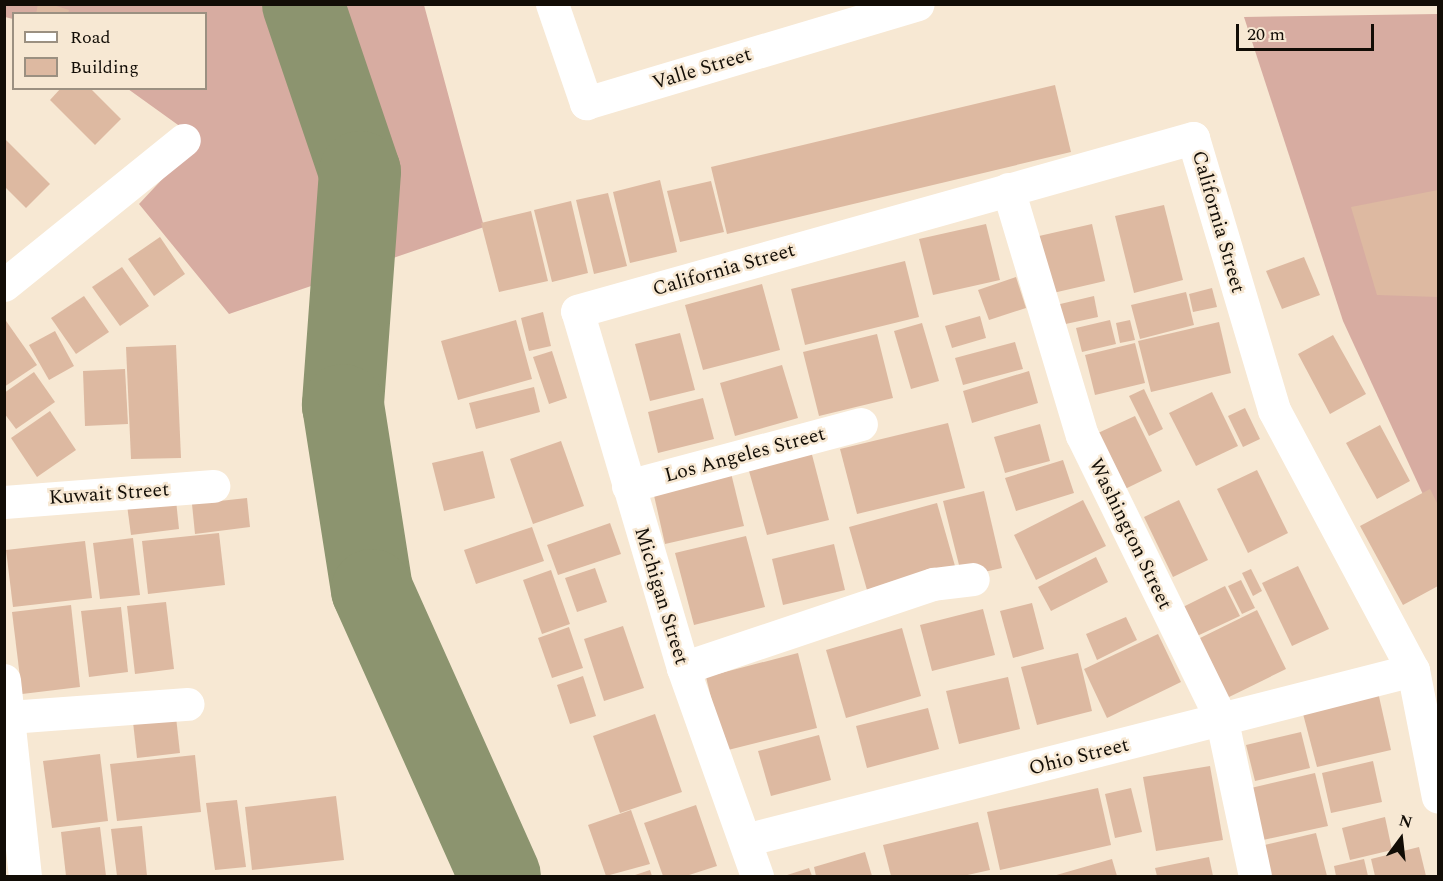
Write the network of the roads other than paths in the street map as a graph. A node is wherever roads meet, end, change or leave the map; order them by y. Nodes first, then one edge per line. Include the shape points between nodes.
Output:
1 (552, 4) edge
2 (918, 4) edge
3 (184, 140) dead end
4 (1008, 189) junction
5 (4, 285) edge
6 (577, 311) joint
7 (861, 424) dead end
8 (213, 486) dead end
9 (628, 486) junction
10 (4, 502) edge
11 (973, 579) dead end
12 (683, 668) junction
13 (1413, 670) junction
14 (4, 680) edge
15 (188, 704) dead end
16 (9, 717) junction
17 (1222, 721) junction
18 (1438, 797) edge
19 (745, 840) junction
20 (25, 876) edge
21 (757, 876) edge
22 (1255, 876) edge

1 - 2 street, Valle Street via 586,103
3 - 5 street
4 - 6 street, California Street
4 - 13 street, California Street via 1193,138 1274,410
4 - 17 street, Washington Street via 1082,435
6 - 9 street, Michigan Street
7 - 9 street, Los Angeles Street
8 - 10 street, Kuwait Street
9 - 12 street, Michigan Street
11 - 12 street via 924,587
12 - 19 street, Michigan Street
13 - 17 street, Ohio Street
13 - 18 street, California Street
14 - 16 street
15 - 16 street
16 - 20 street
17 - 19 street, Ohio Street
17 - 22 street, Washington Street
19 - 21 street, Michigan Street

